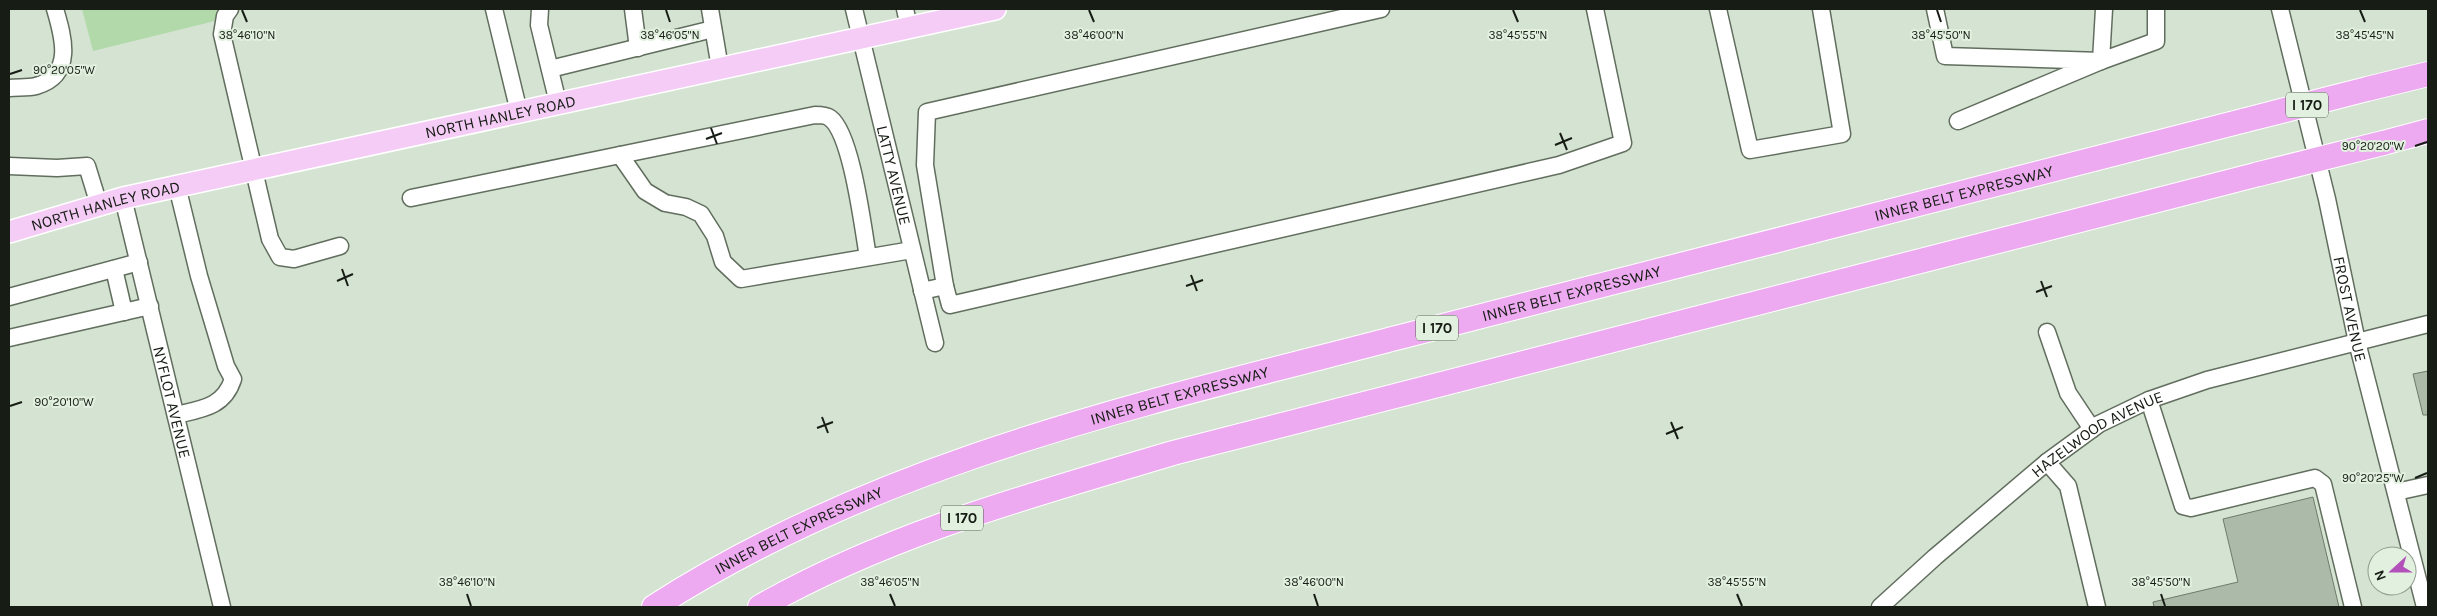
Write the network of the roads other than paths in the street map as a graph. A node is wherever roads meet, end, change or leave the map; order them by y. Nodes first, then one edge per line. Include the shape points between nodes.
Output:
1 (55, 9) edge
2 (230, 9) edge
3 (494, 9) edge
4 (540, 9) edge
5 (632, 9) edge
6 (710, 9) edge
7 (854, 9) edge
8 (995, 9) edge
9 (1380, 9) edge
10 (1595, 9) edge
11 (1718, 9) edge
12 (1821, 9) edge
13 (1935, 9) edge
14 (2104, 9) edge
15 (2156, 9) edge
16 (2280, 9) edge
17 (956, 13) edge
18 (907, 18) edge
19 (714, 29) junction
20 (861, 37) junction
21 (638, 48) junction
22 (2101, 61) junction
23 (720, 68) junction
24 (550, 69) junction
25 (2428, 74) edge
26 (9, 88) edge
27 (558, 103) junction
28 (519, 112) junction
29 (1958, 121) dead end
30 (2428, 131) edge
31 (620, 155) junction
32 (9, 166) edge
33 (255, 169) junction
34 (176, 186) junction
35 (123, 198) junction
36 (411, 198) dead end
37 (99, 205) junction
38 (9, 232) edge
39 (340, 246) dead end
40 (912, 250) junction
41 (868, 258) junction
42 (139, 262) junction
43 (114, 269) junction
44 (945, 286) junction
45 (922, 291) junction
46 (9, 297) edge
47 (150, 306) junction
48 (124, 312) junction
49 (2428, 324) edge
50 (2048, 332) dead end
51 (9, 338) edge
52 (2356, 342) junction
53 (935, 343) dead end
54 (2149, 400) junction
55 (176, 415) junction
56 (2092, 429) junction
57 (2047, 462) junction
58 (2428, 485) edge
59 (2396, 492) junction
60 (222, 607) edge
61 (654, 607) edge
62 (760, 607) edge
63 (1880, 607) edge
64 (2097, 607) edge
65 (2353, 607) edge
66 (2426, 607) edge

1 - 26 street via 64,40 62,64 52,78 37,86
2 - 33 street via 225,16 222,34
3 - 28 street
4 - 24 street via 539,25
5 - 21 street
6 - 19 street
7 - 20 street, LATTY AVENUE
8 - 17 main road, NORTH HANLEY ROAD
9 - 44 street via 927,112 925,165
10 - 44 street via 1623,143 1559,165 950,305
11 - 12 street via 1750,150 1842,134
13 - 22 street via 1945,56
14 - 22 street
15 - 22 street via 2156,41
16 - 52 street, FROST AVENUE via 2327,199
17 - 18 main road, NORTH HANLEY ROAD
18 - 20 main road, NORTH HANLEY ROAD
19 - 21 street
19 - 23 street
20 - 23 main road, NORTH HANLEY ROAD
20 - 40 street, LATTY AVENUE
21 - 24 street
22 - 29 street
23 - 27 main road, NORTH HANLEY ROAD
24 - 27 street
25 - 61 highway, INNER BELT EXPRESSWAY / I 170, bridge via 1275,369 1059,429 940,468 831,510 734,558
27 - 28 main road, NORTH HANLEY ROAD
28 - 33 main road, NORTH HANLEY ROAD
30 - 62 highway, I 170, bridge via 1173,453 934,528 835,570
31 - 36 street
31 - 41 street via 645,191 665,203 702,214 715,236 723,262 740,279
31 - 41 street via 815,115 829,116 848,149
32 - 37 street via 87,166
33 - 34 main road, NORTH HANLEY ROAD
33 - 39 street via 270,239 280,257 294,258
34 - 35 main road, NORTH HANLEY ROAD
34 - 55 street via 202,285 226,366 233,379 230,391 219,402
35 - 37 main road, NORTH HANLEY ROAD
35 - 42 street, NYFLOT AVENUE
37 - 38 main road, NORTH HANLEY ROAD
40 - 41 street
40 - 45 street, LATTY AVENUE
42 - 43 street
42 - 47 street, NYFLOT AVENUE
43 - 46 street
43 - 48 street
44 - 45 street
45 - 53 street, LATTY AVENUE
47 - 48 street
47 - 55 street, NYFLOT AVENUE
48 - 51 street
49 - 52 street, HAZELWOOD AVENUE
50 - 56 street via 2068,393
52 - 54 street, HAZELWOOD AVENUE via 2207,380
52 - 59 street, FROST AVENUE
54 - 56 street, HAZELWOOD AVENUE
54 - 65 street via 2183,506 2191,508 2315,478 2323,484
55 - 60 street, NYFLOT AVENUE
56 - 57 street, HAZELWOOD AVENUE
57 - 63 street, HAZELWOOD AVENUE
57 - 64 street via 2068,486
58 - 59 street
59 - 66 street, FROST AVENUE

